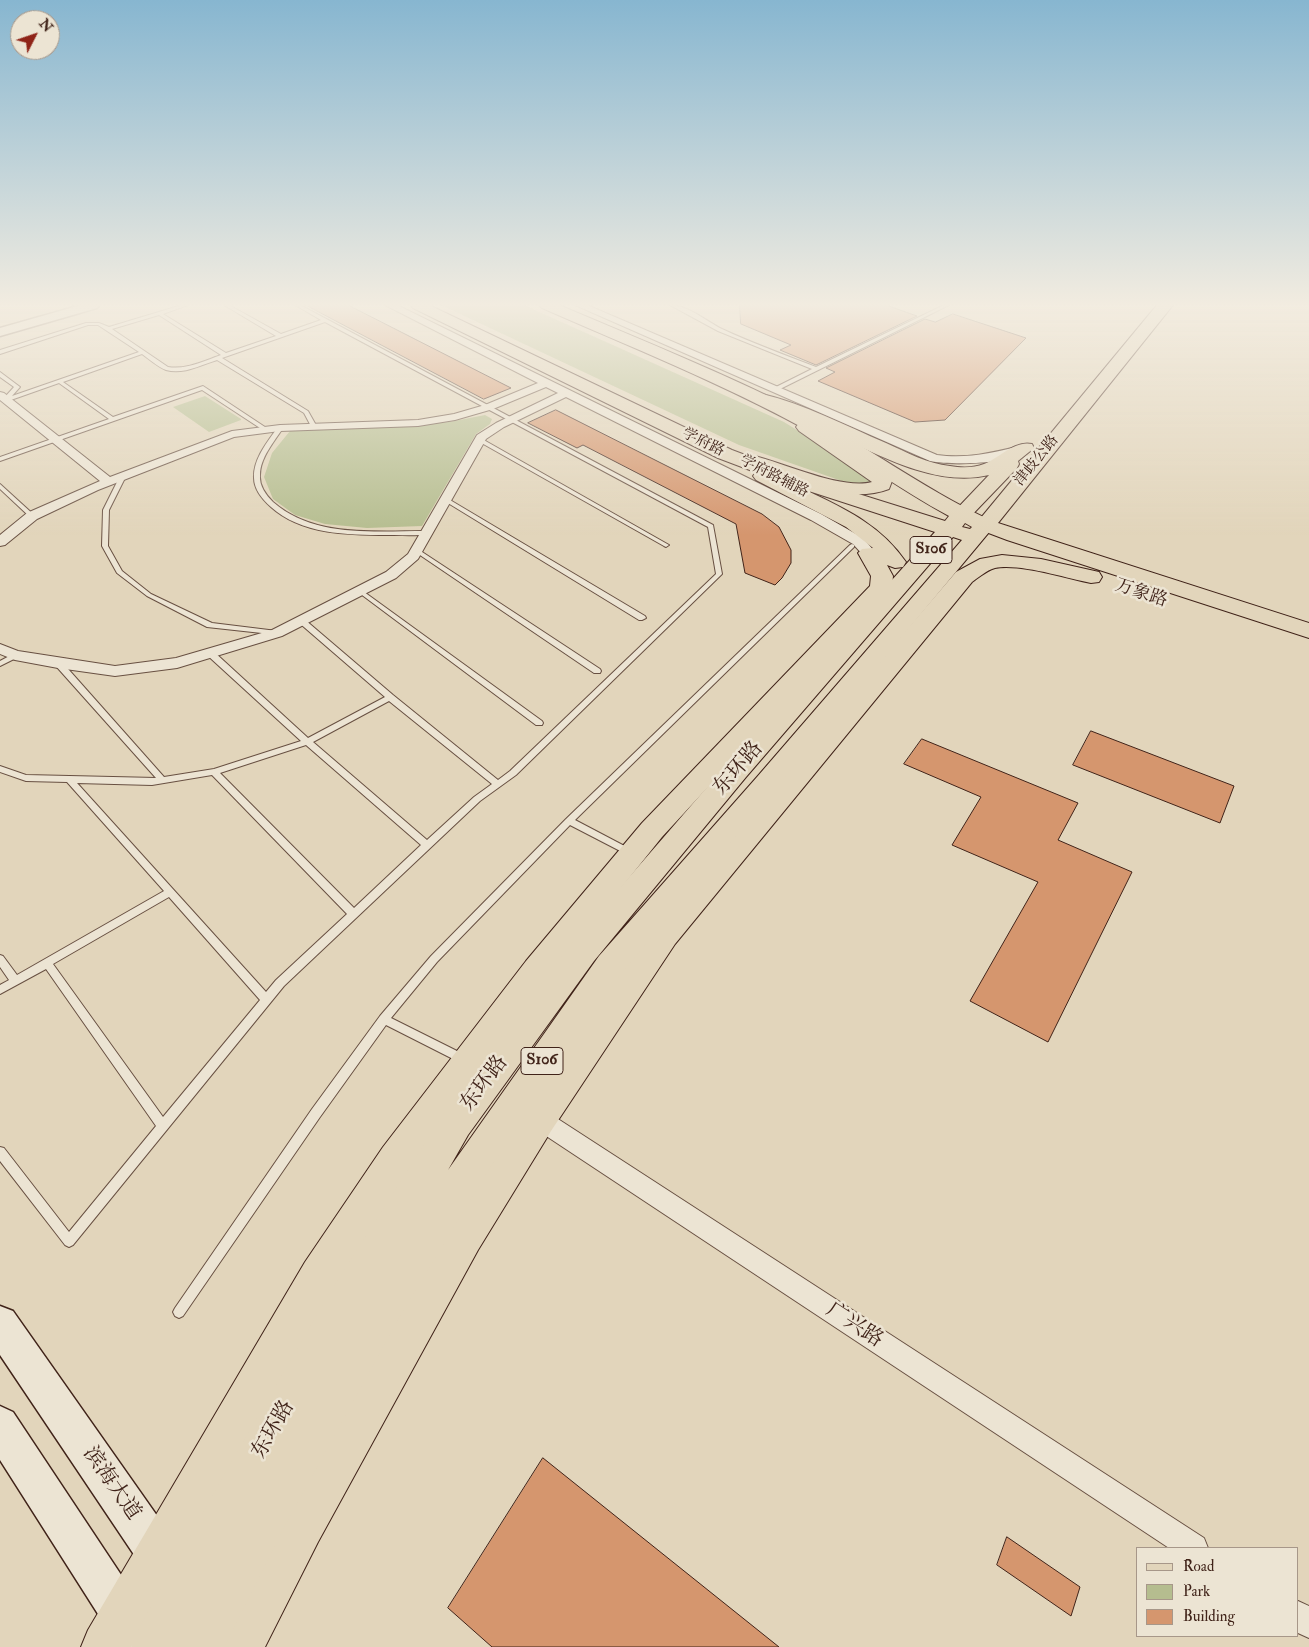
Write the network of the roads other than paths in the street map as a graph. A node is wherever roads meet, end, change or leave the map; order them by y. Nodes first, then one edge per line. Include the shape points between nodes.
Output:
1 (10, 382) edge
2 (59, 382) joint
3 (257, 382) edge
4 (442, 382) edge
5 (576, 382) edge
6 (720, 382) edge
7 (759, 382) edge
8 (790, 382) edge
9 (1082, 382) edge
10 (1094, 382) edge
11 (546, 383) joint
12 (776, 389) junction
13 (566, 393) junction
14 (749, 395) junction
15 (3, 397) edge
16 (489, 407) junction
17 (1056, 412) dead end
18 (788, 413) junction
19 (112, 419) junction
20 (512, 419) junction
21 (314, 427) junction
22 (280, 428) junction
23 (265, 429) junction
24 (54, 439) junction
25 (480, 440) junction
26 (1035, 445) junction
27 (725, 454) junction
28 (0, 459) edge
29 (123, 476) junction
30 (108, 482) junction
31 (0, 486) edge
32 (445, 500) junction
33 (32, 516) junction
34 (967, 527) junction
35 (426, 533) junction
36 (0, 542) edge
37 (666, 545) dead end
38 (861, 549) junction
39 (416, 550) junction
40 (1098, 572) junction
41 (901, 586) junction
42 (360, 591) junction
43 (642, 618) dead end
44 (301, 621) junction
45 (1309, 631) edge
46 (277, 633) junction
47 (1309, 648) edge
48 (0, 649) edge
49 (210, 653) junction
50 (18, 655) junction
51 (58, 663) junction
52 (0, 664) edge
53 (597, 670) dead end
54 (390, 697) junction
55 (539, 723) dead end
56 (307, 742) junction
57 (0, 769) edge
58 (214, 772) junction
59 (70, 779) junction
60 (162, 780) junction
61 (498, 784) junction
62 (570, 821) junction
63 (428, 846) junction
64 (632, 854) junction
65 (170, 892) junction
66 (354, 914) junction
67 (0, 959) edge
68 (47, 963) junction
69 (16, 981) junction
70 (0, 990) edge
71 (266, 1000) junction
72 (384, 1019) junction
73 (478, 1071) junction
74 (526, 1111) junction
75 (163, 1126) junction
76 (0, 1152) edge
77 (179, 1312) dead end
78 (0, 1324) edge
79 (0, 1426) edge
80 (1192, 1547) edge
81 (159, 1554) junction
82 (183, 1594) junction
83 (124, 1637) edge
84 (216, 1643) edge
85 (155, 1647) edge

1 - 15 lane via 16,387
2 - 15 lane
2 - 19 lane
3 - 21 lane via 306,412
4 - 16 lane
5 - 27 main road, 学府路
6 - 14 main road
7 - 12 street
8 - 12 lane
9 - 17 main road, 津歧公路
10 - 26 main road, 津歧公路 / S106
11 - 13 street, 学府路辅路
11 - 16 street
12 - 26 street via 920,453 949,461 972,461
13 - 20 street
13 - 38 street, 学府路辅路 via 816,517 858,541
14 - 18 main road
14 - 26 main road via 800,412 923,466 946,472 982,471
15 - 24 street
16 - 20 lane
16 - 21 street via 455,417 418,422
18 - 27 main road via 873,473 882,480 882,484 872,490 848,488
18 - 34 main road via 833,437 935,501
19 - 23 lane via 203,388
19 - 24 lane
20 - 25 street
20 - 61 lane via 711,526 719,574
21 - 22 street
22 - 23 street
22 - 35 lane via 257,473 260,491 275,510 301,523 336,531
23 - 29 street via 232,434
24 - 28 lane
24 - 30 street
25 - 32 street
25 - 37 lane
26 - 34 main road, 津歧公路 / S106
26 - 40 main road via 1040,475 1020,509 1020,522 1026,530
27 - 34 main road, 学府路 via 792,479
27 - 41 main road via 870,533 893,558 899,569
29 - 30 street
29 - 46 lane via 106,510 105,546 119,572 149,595 210,625
30 - 33 street
31 - 33 lane
32 - 35 street
32 - 43 lane
33 - 36 street
34 - 40 main road, 万象路
34 - 41 main road, 东环路 / S106
34 - 74 main road, 东环路 / S106 via 766,784 610,965
35 - 39 street
38 - 62 lane
38 - 64 main road via 882,576 882,587
39 - 42 street via 391,575
39 - 53 lane
40 - 45 main road, 万象路
40 - 47 main road, 万象路
40 - 74 main road via 1003,562 983,565 964,577 664,935
41 - 73 main road, 东环路 / S106 via 737,770 584,952
42 - 44 street
42 - 55 lane
44 - 46 street
44 - 54 lane
46 - 49 street
48 - 50 street
49 - 51 street via 177,663 115,671
49 - 56 lane
50 - 51 street
50 - 52 lane
51 - 60 lane
54 - 56 lane
54 - 61 lane
56 - 58 lane
56 - 63 lane
57 - 59 lane via 26,778
58 - 60 lane
58 - 66 lane
59 - 60 lane
59 - 65 lane
61 - 63 lane
62 - 64 lane
62 - 72 lane via 434,959
63 - 66 lane
64 - 73 main road via 537,970
65 - 68 lane
65 - 71 lane
66 - 71 lane
67 - 69 lane
68 - 69 lane
68 - 75 lane
69 - 70 lane
71 - 75 lane
72 - 73 lane
72 - 77 lane
73 - 81 main road via 396,1159 319,1276
73 - 82 main road, 东环路 / S106 via 456,1124 343,1308
74 - 80 street, 广兴路
74 - 84 main road, 东环路 / S106 via 443,1208 386,1302 272,1508
75 - 76 lane via 69,1241
78 - 81 main road, 滨海大道
79 - 83 main road
81 - 82 main road, 滨海大道
81 - 83 main road
82 - 84 main road, 滨海大道
82 - 85 main road, 东环路 / S106

